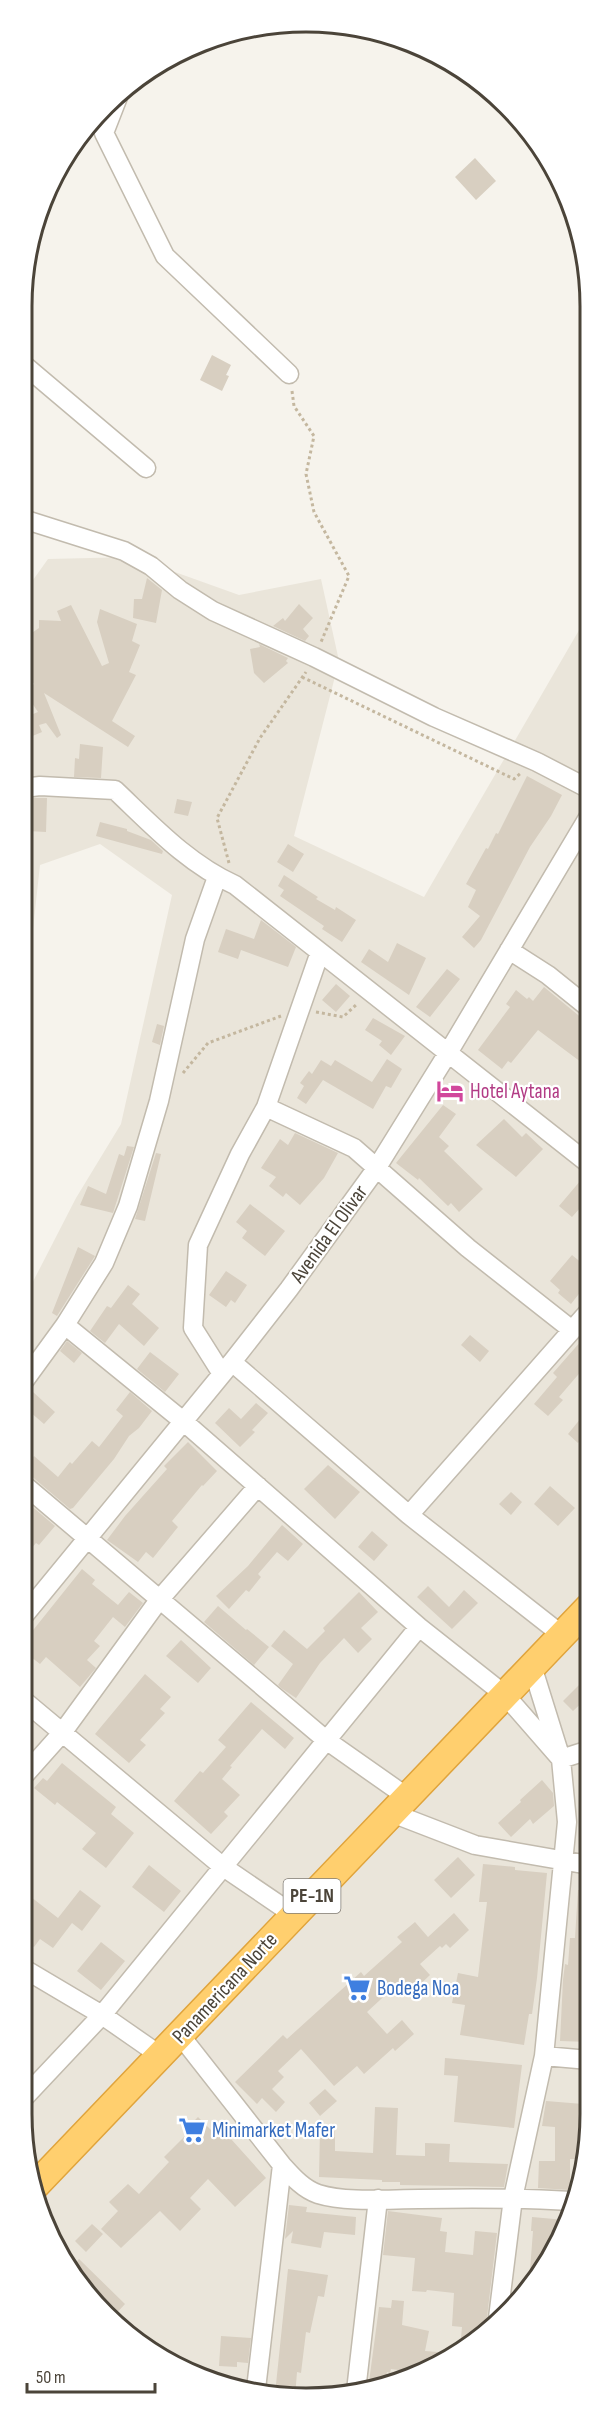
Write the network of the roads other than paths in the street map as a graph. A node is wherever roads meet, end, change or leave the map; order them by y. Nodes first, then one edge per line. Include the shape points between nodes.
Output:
1 (112, 112) edge
2 (32, 372) edge
3 (289, 374) dead end
4 (146, 468) dead end
5 (32, 522) edge
6 (580, 784) edge
7 (32, 787) edge
8 (580, 831) edge
9 (217, 877) junction
10 (509, 950) junction
11 (320, 952) junction
12 (580, 1001) edge
13 (448, 1053) junction
14 (266, 1107) junction
15 (580, 1157) edge
16 (376, 1169) junction
17 (580, 1321) edge
18 (65, 1325) junction
19 (572, 1330) junction
20 (227, 1368) junction
21 (32, 1370) edge
22 (183, 1421) junction
23 (258, 1486) junction
24 (32, 1491) edge
25 (409, 1515) junction
26 (88, 1538) junction
27 (159, 1600) junction
28 (32, 1606) edge
29 (580, 1616) edge
30 (419, 1627) junction
31 (562, 1635) junction
32 (532, 1666) junction
33 (505, 1695) junction
34 (32, 1708) edge
35 (62, 1733) junction
36 (326, 1740) junction
37 (580, 1753) edge
38 (561, 1759) junction
39 (32, 1767) edge
40 (400, 1805) junction
41 (564, 1861) junction
42 (580, 1864) edge
43 (222, 1866) junction
44 (294, 1915) junction
45 (32, 1974) edge
46 (102, 2015) junction
47 (180, 2036) junction
48 (161, 2056) junction
49 (544, 2056) junction
50 (580, 2059) edge
51 (32, 2089) edge
52 (282, 2165) junction
53 (40, 2181) edge
54 (513, 2198) junction
55 (378, 2199) junction
56 (566, 2201) edge
57 (499, 2308) edge
58 (257, 2383) edge
59 (357, 2383) edge

1 - 3 street via 104,133 165,256
2 - 4 street
5 - 6 street via 124,552 213,611
7 - 9 street via 115,790 169,842
8 - 10 street, Avenida El Olivar
9 - 11 street via 235,885
9 - 18 street via 195,939 159,1101 128,1206 104,1263
10 - 12 street
10 - 13 street, Avenida El Olivar
11 - 13 street
11 - 14 street
13 - 15 street
13 - 16 street, Avenida El Olivar
14 - 16 street via 354,1148
14 - 20 street via 198,1245 193,1328
16 - 19 street
16 - 20 street, Avenida El Olivar
17 - 19 street
18 - 21 street
18 - 22 street
19 - 25 street
20 - 22 street, Avenida El Olivar
20 - 25 street
22 - 23 street
22 - 26 street, Avenida El Olivar
23 - 27 street
23 - 30 street
24 - 26 street
25 - 31 street
26 - 27 street
26 - 28 street, Avenida El Olivar
27 - 35 street
27 - 36 street
29 - 31 highway, Panamericana Norte / PE-1N
30 - 33 street
30 - 36 street
31 - 32 highway, Panamericana Norte / PE-1N
32 - 33 highway, Panamericana Norte / PE-1N
32 - 38 street
33 - 38 street
33 - 40 highway, Panamericana Norte / PE-1N
34 - 35 street
35 - 39 street
35 - 43 street
36 - 40 street
36 - 43 street
37 - 38 street
38 - 41 street via 567,1822
40 - 41 street via 475,1845
40 - 44 highway, Panamericana Norte / PE-1N
41 - 42 street
41 - 49 street
43 - 44 street
43 - 46 street
44 - 47 highway, Panamericana Norte / PE-1N
45 - 46 street
46 - 48 street
46 - 51 street
47 - 48 highway, Panamericana Norte / PE-1N
47 - 52 street
48 - 53 highway, Panamericana Norte / PE-1N
49 - 50 street
49 - 54 street
52 - 55 street via 298,2183 315,2193 332,2198
52 - 58 street
54 - 55 street
54 - 56 street
54 - 57 street
55 - 59 street

